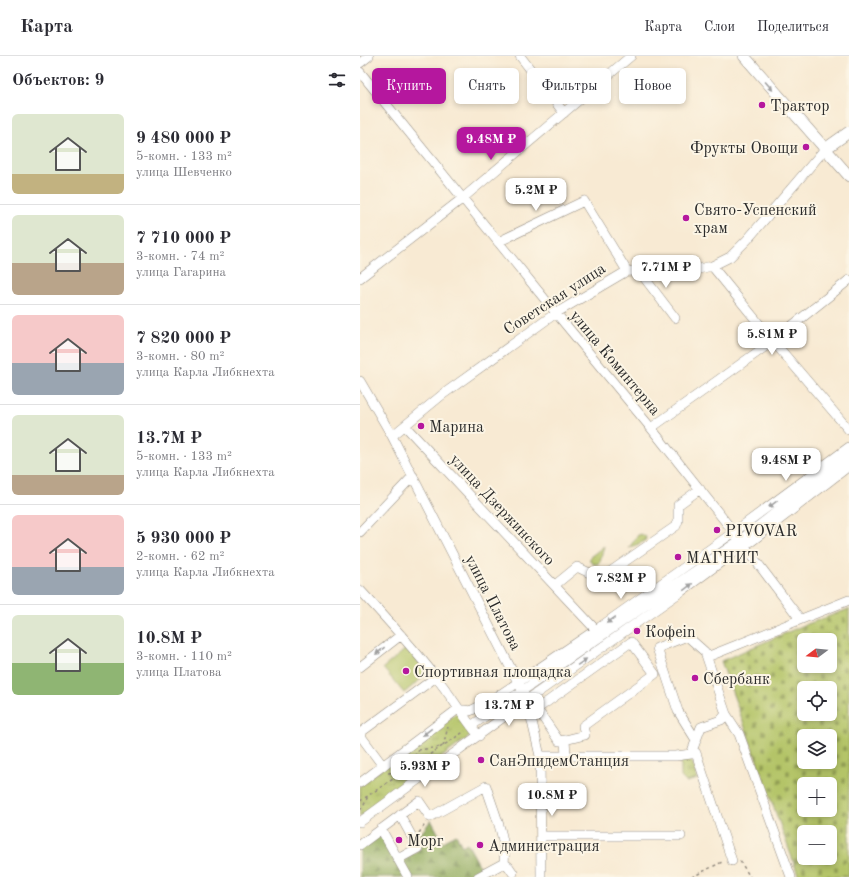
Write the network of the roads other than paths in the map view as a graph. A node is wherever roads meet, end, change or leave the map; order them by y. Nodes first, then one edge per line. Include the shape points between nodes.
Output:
1 (369, 56) edge
2 (520, 56) edge
3 (631, 56) edge
4 (744, 56) edge
5 (360, 63) edge
6 (360, 72) edge
7 (564, 113) junction
8 (849, 132) edge
9 (825, 149) junction
10 (849, 176) edge
11 (463, 198) junction
12 (498, 242) junction
13 (712, 266) junction
14 (627, 271) junction
15 (640, 272) junction
16 (360, 278) edge
17 (849, 280) edge
18 (556, 313) junction
19 (675, 318) dead end
20 (773, 341) junction
21 (360, 381) edge
22 (405, 426) junction
23 (651, 428) junction
24 (849, 430) edge
25 (392, 436) junction
26 (849, 447) edge
27 (849, 456) edge
28 (849, 466) edge
29 (413, 476) junction
30 (700, 489) junction
31 (360, 532) edge
32 (739, 539) junction
33 (555, 586) junction
34 (360, 590) edge
35 (849, 600) edge
36 (800, 619) junction
37 (596, 630) junction
38 (401, 634) junction
39 (707, 657) junction
40 (360, 667) edge
41 (436, 677) junction
42 (517, 689) junction
43 (524, 703) junction
44 (458, 709) junction
45 (726, 714) junction
46 (471, 726) junction
47 (360, 734) edge
48 (479, 736) junction
49 (565, 740) junction
50 (696, 740) junction
51 (691, 754) junction
52 (540, 756) junction
53 (566, 756) junction
54 (383, 766) junction
55 (360, 783) edge
56 (400, 815) junction
57 (360, 822) edge
58 (381, 829) junction
59 (541, 836) junction
60 (681, 836) dead end
61 (360, 845) edge
62 (398, 859) junction
63 (732, 861) road end
64 (504, 863) junction
65 (513, 874) dead end
66 (408, 877) edge
67 (478, 877) edge
68 (542, 877) edge
69 (791, 877) edge

1 - 5 street
2 - 7 street
3 - 7 street
4 -> 9 main road
6 - 11 street, улица Коминтерна
7 - 11 street
8 - 9 main road, Советская улица
9 - 10 main road
9 - 13 street, Советская улица via 747,240 730,257
11 - 12 street, улица Коминтерна
11 - 16 street
12 - 14 street via 584,201
12 - 18 street, улица Коминтерна
13 - 15 street, Советская улица via 677,274
13 - 20 street
14 - 15 street, Советская улица
14 - 18 street, Советская улица
15 - 19 street
17 - 20 street
18 - 22 street, Советская улица via 442,395
18 - 23 street, улица Коминтерна
20 - 23 street
20 - 24 street
21 - 25 street, улица Платова
22 - 25 street, Советская улица
22 - 33 street, улица Дзержинского
23 - 30 street, улица Коминтерна
25 - 29 street, улица Платова
26 -> 32 street
27 - 32 street
28 - 32 street via 752,541
29 - 31 street
29 - 42 street, улица Платова
30 - 32 street, улица Коминтерна
30 - 33 street via 678,505 676,526 604,576 598,577 577,567
32 - 36 street, улица Коминтерна
32 -> 37 street
32 - 42 street
43 -> 32 street via 670,600
33 - 37 street, улица Дзержинского
34 - 38 street
35 - 36 street
36 - 39 street
37 - 42 street
38 -> 40 street
38 - 41 street
39 - 45 street
39 - 50 street via 687,636 657,648 678,711
41 - 44 street
41 - 47 street
42 - 43 street, улица Платова
42 - 44 street via 470,711
42 - 46 street
43 - 48 street
43 - 52 street, улица Платова
44 - 46 street
44 -> 54 street
45 - 50 street via 721,720 701,727
45 - 69 street via 739,734
46 - 48 street
47 - 54 street
48 - 57 street
49 - 49 street via 585,735 583,726 655,674 631,642 537,709 559,741
49 - 53 street
50 - 51 street
51 - 53 street
51 - 63 street via 696,753
52 - 53 street
52 - 59 street, улица Платова
54 - 55 street
56 - 58 street
56 - 62 street via 418,848
56 - 64 street via 420,800 430,817 486,786 502,839
58 - 61 street
58 - 62 street
59 - 60 street
59 - 68 street, улица Платова
62 - 66 street
64 - 65 street
64 - 67 street

